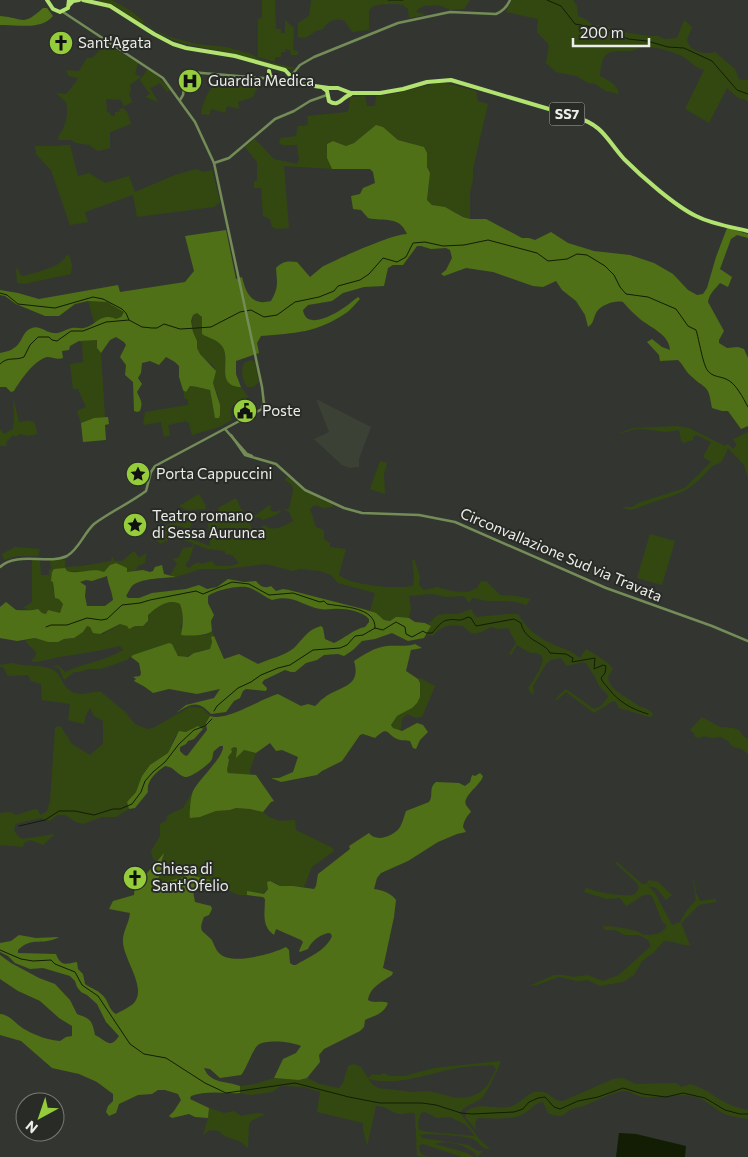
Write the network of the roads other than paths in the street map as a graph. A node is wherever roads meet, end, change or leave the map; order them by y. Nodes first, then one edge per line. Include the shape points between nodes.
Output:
1 (47, 0) edge
2 (79, 0) edge
3 (83, 0) edge
4 (510, 0) edge
5 (52, 2) edge
6 (69, 4) edge
7 (62, 12) junction
8 (75, 19) junction
9 (260, 64) junction
10 (274, 68) junction
11 (285, 70) junction
12 (295, 70) junction
13 (269, 72) junction
14 (291, 77) junction
15 (265, 78) junction
16 (275, 80) junction
17 (286, 81) junction
18 (301, 84) junction
19 (323, 88) junction
20 (332, 88) junction
21 (341, 90) junction
22 (351, 94) junction
23 (327, 96) junction
24 (180, 100) junction
25 (343, 100) junction
26 (209, 153) junction
27 (222, 161) junction
28 (214, 163) junction
29 (748, 231) edge
30 (225, 429) junction
31 (0, 567) edge
32 (748, 641) edge

1 - 5 main road
2 - 6 main road
3 - 9 main road via 110,6 172,44
4 - 12 street via 508,6 496,14 450,12 398,24 314,57
5 - 7 main road via 55,11
6 - 7 main road
6 - 8 street
7 - 8 street
8 - 24 street via 157,74
9 - 10 main road
9 - 13 main road
10 - 11 main road
10 - 13 main road
11 - 12 street
11 - 14 main road, SS7
12 - 14 street
13 - 15 street
13 - 16 main road
14 - 17 main road
14 - 18 main road, SS7
15 - 16 street
15 - 24 street via 189,72
16 - 17 main road, SS7
17 - 18 main road, SS7
18 - 19 main road, SS7
19 - 20 main road, SS7
19 - 23 main road
20 - 21 main road, SS7
20 - 23 main road
21 - 22 main road, SS7
21 - 25 main road
22 - 25 main road
22 - 29 main road, SS7 via 392,92 427,82 451,80 576,116 601,130 625,160 682,209 698,218
23 - 25 main road via 334,104
23 - 27 street via 275,119
24 - 26 street via 195,122
26 - 27 street
26 - 28 street
27 - 28 street
28 - 30 street via 264,404 268,408
30 - 31 street via 154,467 146,491 92,526 67,555 13,560
30 - 32 street, Circonvallazione Sud via Travata via 243,454 276,464 305,490 344,508 362,513 430,516 455,522 632,598

